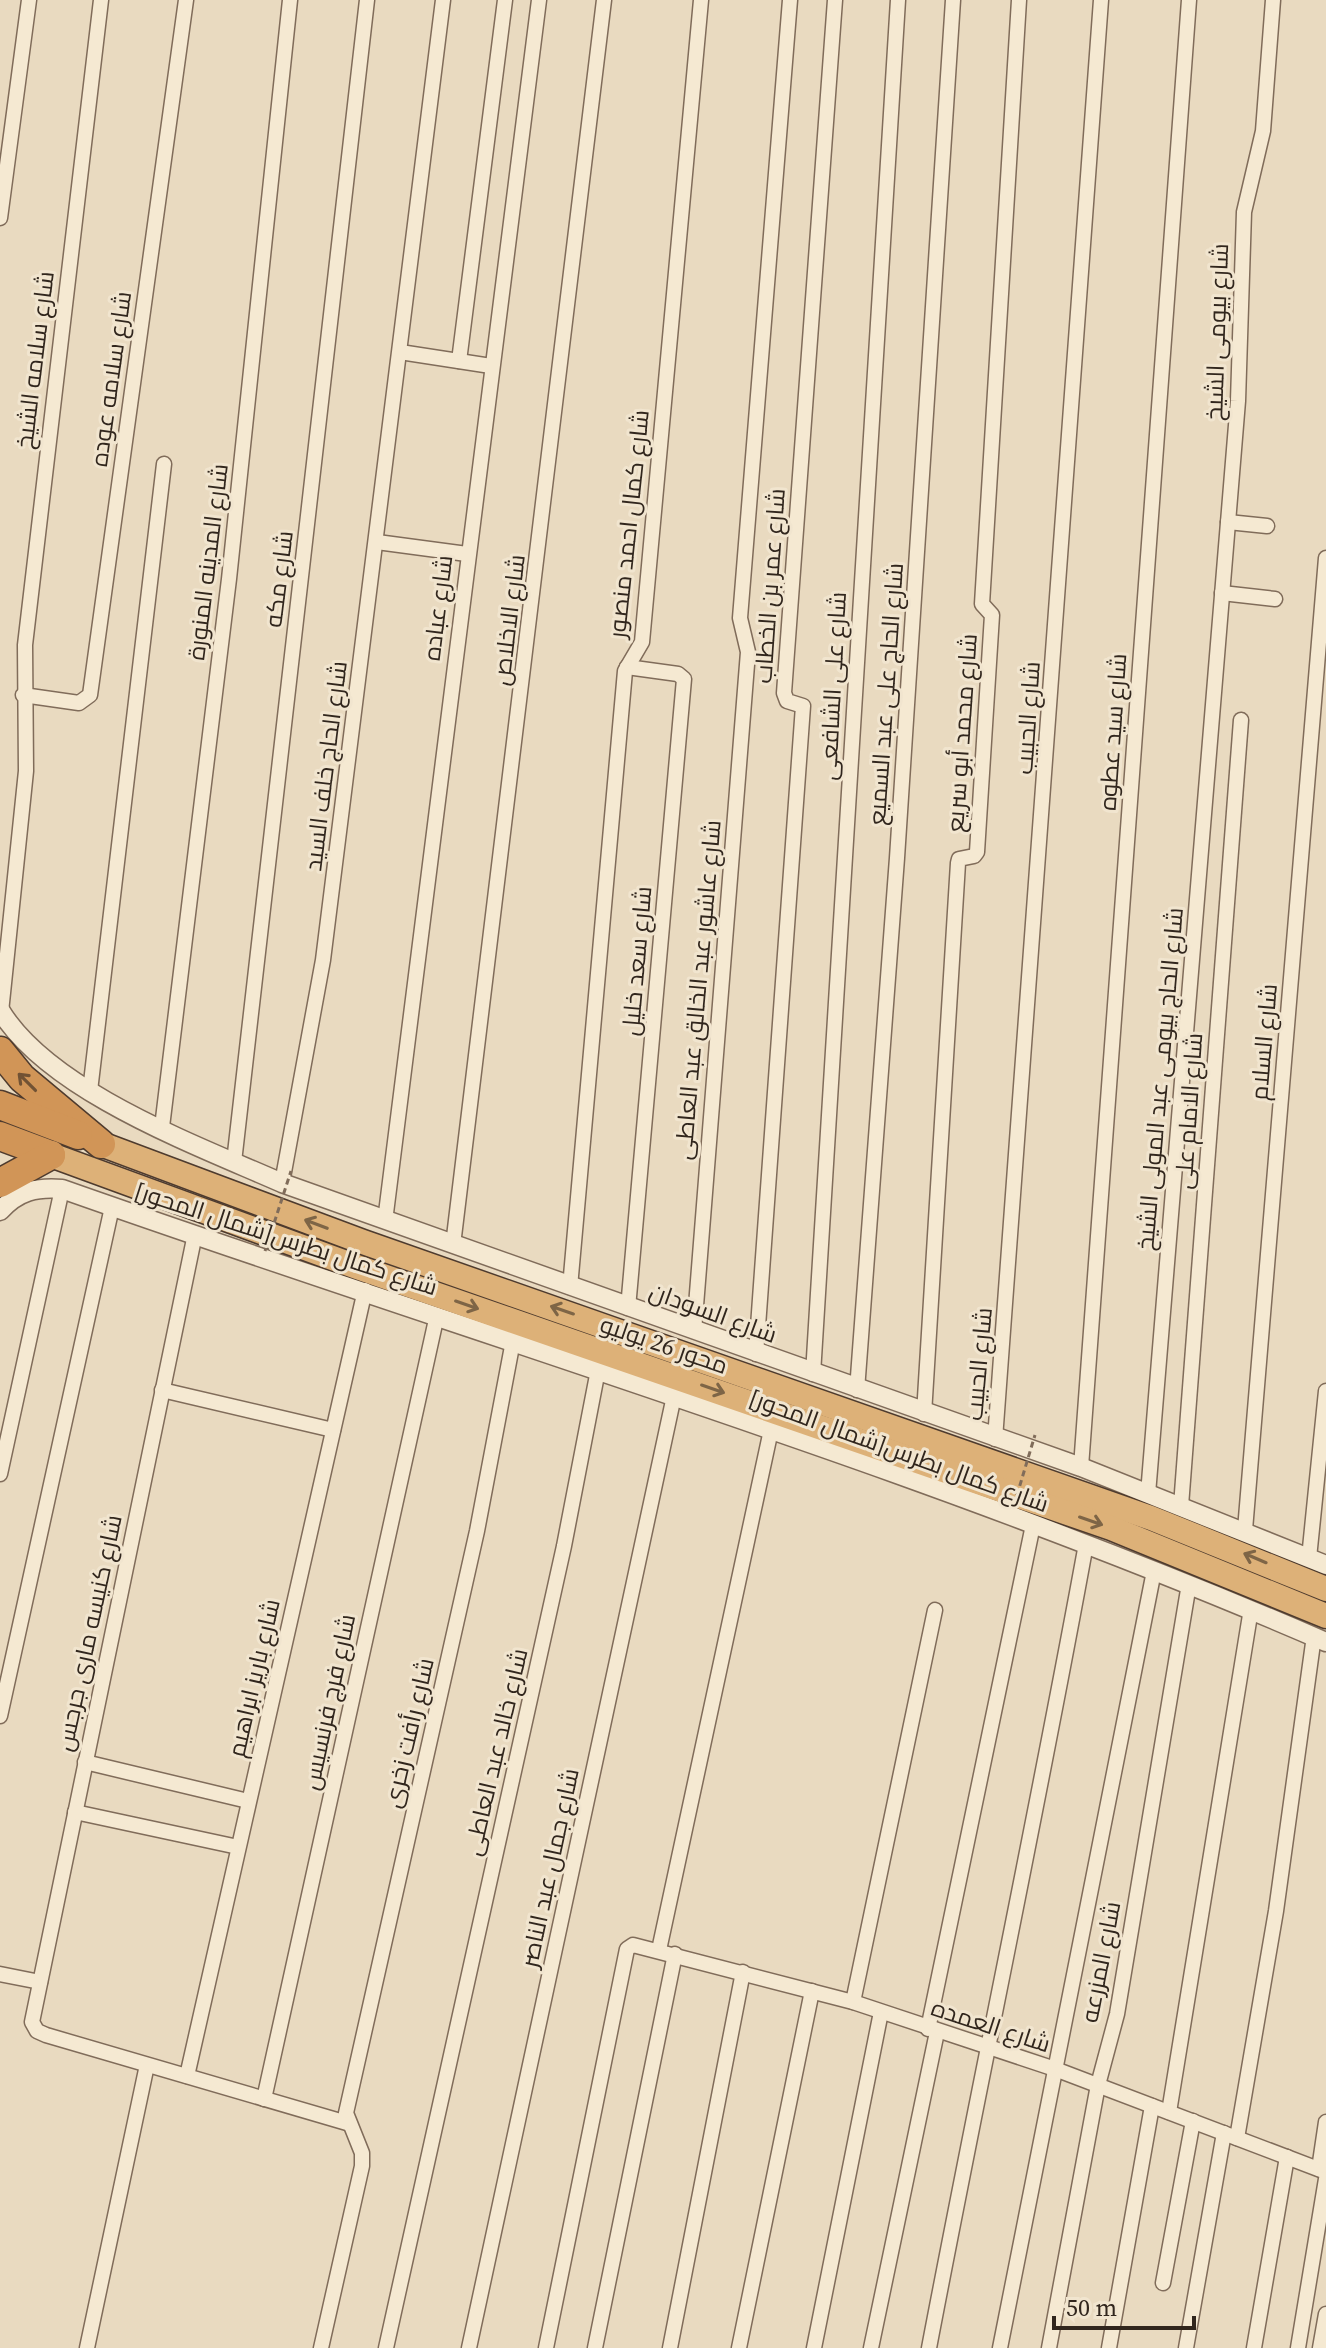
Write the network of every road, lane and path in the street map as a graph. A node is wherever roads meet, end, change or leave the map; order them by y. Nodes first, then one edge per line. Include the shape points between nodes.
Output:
1 (29, 0) edge
2 (101, 0) edge
3 (186, 0) edge
4 (290, 0) edge
5 (367, 0) edge
6 (443, 0) edge
7 (505, 0) edge
8 (539, 0) edge
9 (604, 0) edge
10 (701, 0) edge
11 (790, 0) edge
12 (835, 0) edge
13 (898, 0) edge
14 (953, 0) edge
15 (1019, 0) edge
16 (1101, 0) edge
17 (1189, 0) edge
18 (1273, 0) edge
19 (0, 218) edge
20 (400, 352) junction
21 (459, 361) junction
22 (491, 366) junction
23 (164, 464) dead end
24 (1228, 522) junction
25 (1267, 526) dead end
26 (377, 542) junction
27 (467, 554) junction
28 (1326, 558) edge
29 (1222, 593) junction
30 (1275, 599) dead end
31 (627, 667) junction
32 (1216, 667) joint
33 (23, 695) junction
34 (1241, 720) dead end
35 (1, 1011) edge
36 (0, 1051) edge
37 (90, 1091) junction
38 (0, 1105) edge
39 (162, 1127) junction
40 (0, 1136) edge
41 (101, 1144) junction
42 (51, 1155) junction
43 (234, 1162) junction
44 (286, 1177) junction
45 (0, 1183) edge
46 (62, 1189) junction
47 (112, 1207) junction
48 (0, 1211) edge
49 (385, 1221) junction
50 (195, 1234) junction
51 (453, 1245) junction
52 (265, 1251) dead end
53 (570, 1287) junction
54 (365, 1290) junction
55 (628, 1308) junction
56 (437, 1315) junction
57 (694, 1331) junction
58 (513, 1341) junction
59 (756, 1354) junction
60 (598, 1370) junction
61 (813, 1374) junction
62 (162, 1390) junction
63 (857, 1390) junction
64 (1326, 1391) edge
65 (674, 1396) junction
66 (924, 1414) junction
67 (333, 1430) junction
68 (771, 1430) junction
69 (1035, 1435) dead end
70 (995, 1439) junction
71 (1081, 1467) junction
72 (0, 1474) edge
73 (1148, 1494) junction
74 (1014, 1505) dead end
75 (1181, 1506) junction
76 (1033, 1525) junction
77 (1245, 1530) junction
78 (1086, 1544) junction
79 (1318, 1562) edge
80 (1154, 1571) junction
81 (1189, 1584) junction
82 (1326, 1589) edge
83 (1251, 1609) junction
84 (935, 1610) dead end
85 (1322, 1631) edge
86 (0, 1716) edge
87 (85, 1762) junction
88 (248, 1801) junction
89 (75, 1812) junction
90 (238, 1847) junction
91 (659, 1950) junction
92 (675, 1954) junction
93 (743, 1972) junction
94 (0, 1974) edge
95 (40, 1982) junction
96 (812, 1991) junction
97 (853, 2002) junction
98 (881, 2012) junction
99 (933, 2031) junction
100 (986, 2047) junction
101 (147, 2065) junction
102 (1055, 2069) junction
103 (187, 2076) junction
104 (1098, 2085) junction
105 (264, 2099) junction
106 (1152, 2106) junction
107 (1169, 2112) junction
108 (1193, 2121) junction
109 (1326, 2122) edge
110 (349, 2127) junction
111 (1231, 2135) junction
112 (1287, 2157) junction
113 (1324, 2173) edge
114 (1163, 2283) dead end
115 (1326, 2314) edge
116 (87, 2348) edge
117 (321, 2348) edge
118 (386, 2348) edge
119 (469, 2348) edge
120 (546, 2348) edge
121 (595, 2348) edge
122 (670, 2348) edge
123 (739, 2348) edge
124 (814, 2348) edge
125 (871, 2348) edge
126 (929, 2348) edge
127 (1000, 2348) edge
128 (1049, 2348) edge
129 (1109, 2348) edge
130 (1186, 2348) edge
131 (1254, 2348) edge
132 (1298, 2348) edge
133 (1320, 2348) edge

1 - 19 street
2 - 33 street, شارع سلامه الشيخ via 35,549
3 - 33 street, شارع سلامه عوده via 90,695 79,703
4 - 39 street, شارع المدينه المنورة via 229,579
5 - 43 street, شارع مكه
6 - 20 street, شارع الحاج خلف السيد
7 - 21 street
8 - 22 street, شارع عباده
9 - 51 street, شارع الاخلاص
10 - 31 street, شارع كمال احمد منصور via 642,642
11 - 57 street, شارع عاشور عبد الخالق عبد العاطى via 739,624 748,652
12 - 59 street, شارع عمر بن الخطاب via 784,693 787,701 803,706
13 - 61 street, شارع على الشافعى
14 - 63 street, شارع الحاج على عبد السميع
15 - 66 street, شارع محمد أبو سريع via 982,604 992,615 979,820 976,854 958,863
16 - 70 street, شارع الحبيب
17 - 71 street, شارع سيد عطوه
18 - 24 street, شارع بيومى الشيخ via 1263,131 1244,212
20 - 21 street
20 - 26 street, شارع الحاج خلف السيد
21 - 22 street
22 - 27 street, شارع عباده
23 - 37 street
24 - 25 street
24 - 29 street, شارع بيومى الشيخ
26 - 27 street
26 - 44 street, شارع الحاج خلف السيد via 323,960
27 - 49 street, شارع عباده
28 - 77 street, شارع السلام
29 - 30 street
29 - 32 street, شارع بيومى الشيخ
31 - 53 street, شارع كمال احمد منصور
31 - 55 street, شارع سعد خليل via 684,679
32 - 73 street, شارع الحاج بيومى عبد المولى الشيخ
33 - 35 street, شارع سلامه الشيخ via 26,771
34 - 75 street, شارع الامام على
35 - 37 street, شارع السودان via 27,1046
41 -> 36 highway via 22,1078
37 - 39 street, شارع السودان
38 - 41 highway, محور 26 يوليو
39 - 43 street, شارع السودان
40 - 42 highway, محور 26 يوليو
82 -> 41 highway, محور 26 يوليو via 1151,1518 865,1414 363,1242
42 - 45 highway
42 -> 85 highway, محور 26 يوليو via 1132,1536
43 - 44 street, شارع السودان
44 - 49 street, شارع السودان
44 - 52 path, bridge
46 - 47 street, شارع كمال بطرس[شمال المحور]
46 - 48 street, شارع كمال بطرس[شمال المحور] via 25,1191
46 - 72 street
47 - 50 street, شارع كمال بطرس[شمال المحور]
47 - 86 street
49 - 51 street, شارع السودان
50 - 54 street, شارع كمال بطرس[شمال المحور]
50 - 62 street, شارع كنيسه مارى جرجس
51 - 53 street, شارع السودان
53 - 55 street, شارع السودان
54 - 56 street, شارع كمال بطرس[شمال المحور]
54 - 67 street, شارع باريز ابراهيم
55 - 57 street, شارع السودان
56 - 58 street, شارع كمال بطرس[شمال المحور]
56 - 105 street, شارع فرج فرنسيس
57 - 59 street, شارع السودان
58 - 60 street, شارع كمال بطرس[شمال المحور]
58 - 110 street, شارع رأفت زخرى via 477,1531 346,2113
59 - 61 street, شارع السودان
60 - 65 street, شارع كمال بطرس[شمال المحور]
60 - 118 street, شارع خالد عبد العاطى via 564,1546
61 - 63 street, شارع السودان
62 - 67 street
62 - 87 street, شارع كنيسه مارى جرجس
63 - 66 street, شارع السودان
64 - 79 street
65 - 68 street, شارع كمال بطرس[شمال المحور]
65 - 119 street, شارع جمال عبد الناصر
66 - 70 street, شارع السودان
67 - 88 street, شارع باريز ابراهيم
68 - 76 street, شارع كمال بطرس[شمال المحور]
68 - 91 street
69 - 74 path, bridge
70 - 71 street, شارع السودان
71 - 73 street, شارع السودان
73 - 75 street, شارع السودان
75 - 77 street, شارع السودان
76 - 78 street, شارع كمال بطرس[شمال المحور]
76 - 99 street
77 - 79 street, شارع السودان
78 - 80 street, شارع كمال بطرس[شمال المحور]
78 - 100 street via 1034,1830
80 - 81 street, شارع كمال بطرس[شمال المحور]
80 - 102 street
81 - 83 street, شارع كمال بطرس[شمال المحور]
81 - 104 street, شارع المزرعه via 1117,2014
83 - 85 street, شارع كمال بطرس[شمال المحور]
83 - 107 street
84 - 97 street
85 - 111 street via 1276,1911
87 - 88 street
87 - 89 street, شارع كنيسه مارى جرجس
88 - 90 street, شارع باريز ابراهيم
89 - 90 street
89 - 95 street, شارع كنيسه مارى جرجس
90 - 103 street, شارع باريز ابراهيم
91 - 92 street, شارع العمده
91 - 120 street, شارع العمده via 636,1944 627,1949
92 - 93 street, شارع العمده
92 - 121 street
93 - 96 street, شارع العمده
93 - 122 street
94 - 95 street
95 - 101 street, شارع كنيسه مارى جرجس via 32,2022 37,2031
96 - 97 street, شارع العمده
96 - 123 street
97 - 98 street, شارع العمده
98 - 99 street, شارع العمده
98 - 124 street
99 - 100 street, شارع العمده
99 - 125 street
100 - 102 street, شارع العمده
100 - 126 street
101 - 103 street
101 - 116 street
102 - 104 street, شارع العمده
102 - 127 street
103 - 105 street
104 - 106 street, شارع العمده
104 - 128 street, شارع المزرعه
105 - 110 street
106 - 107 street, شارع العمده
106 - 129 street
107 - 108 street, شارع العمده
108 - 111 street, شارع العمده
108 - 114 street
109 - 113 street
110 - 117 street via 362,2153 362,2166
111 - 112 street, شارع العمده
111 - 130 street
112 - 113 street, شارع العمده
112 - 131 street
113 - 132 street
115 - 133 street

